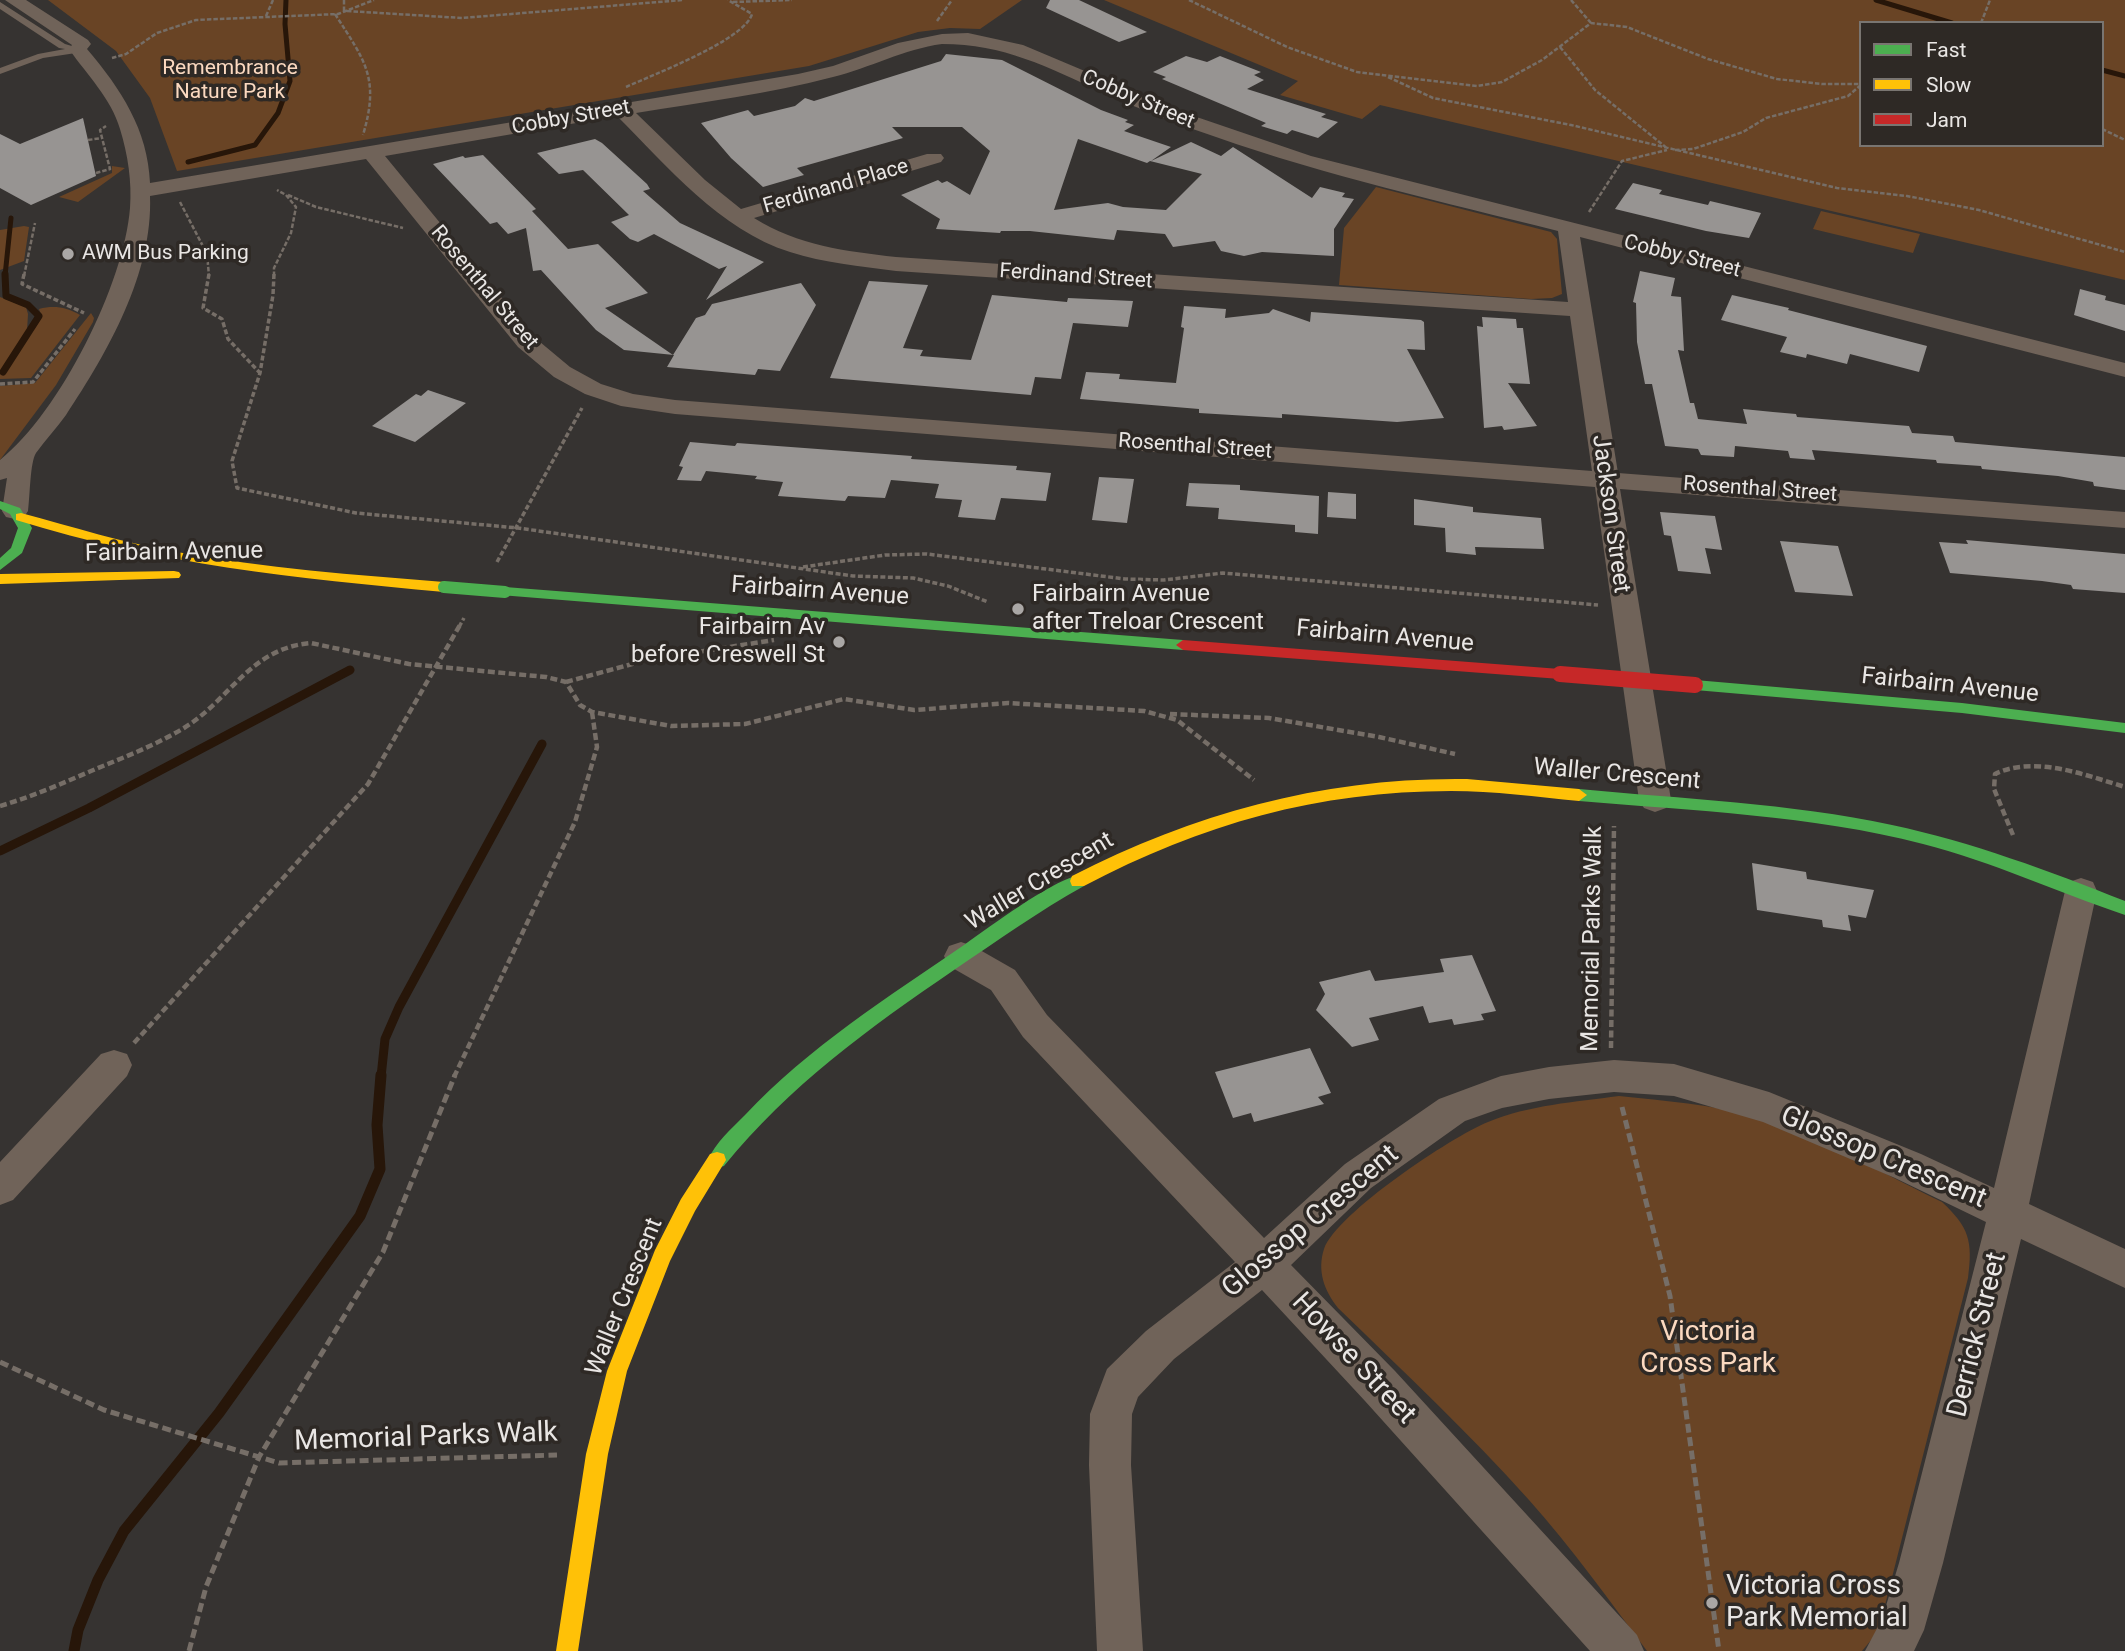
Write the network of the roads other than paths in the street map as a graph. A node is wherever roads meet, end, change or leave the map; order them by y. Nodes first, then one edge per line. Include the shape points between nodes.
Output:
1 (14, 0) edge
2 (0, 5) edge
3 (78, 49) junction
4 (0, 71) edge
5 (622, 110) junction
6 (367, 145) junction
7 (934, 158) dead end
8 (141, 191) junction
9 (738, 216) junction
10 (1573, 230) junction
11 (1580, 310) junction
12 (2125, 370) edge
13 (22, 457) junction
14 (0, 472) edge
15 (1605, 478) junction
16 (12, 511) edge
17 (2125, 520) edge
18 (0, 565) edge
19 (348, 578) junction
20 (0, 579) edge
21 (2125, 728) edge
22 (1655, 800) junction
23 (2081, 891) junction
24 (2125, 908) edge
25 (961, 956) junction
26 (114, 1065) road end
27 (0, 1188) edge
28 (2008, 1212) junction
29 (1263, 1265) junction
30 (2125, 1269) edge
31 (567, 1651) edge
32 (1120, 1651) edge
33 (1621, 1651) edge
34 (1888, 1651) edge

1 - 3 street via 82,44
2 - 3 lane via 62,46
3 - 4 lane
3 - 8 street via 100,71 124,109 136,144
5 - 6 street, Cobby Street
5 - 9 street, Ferdinand Street
5 - 10 street, Cobby Street via 798,80 928,41 1000,41 1227,135 1316,164
6 - 8 street, Cobby Street
6 - 15 street, Rosenthal Street via 526,342 562,372 630,401
7 - 9 street, Ferdinand Place
8 - 13 street via 136,237 114,310 65,398
9 - 11 street, Ferdinand Street via 787,244 832,256 896,264
10 - 11 street, Jackson Street
10 - 12 street, Cobby Street
11 - 15 street, Jackson Street
13 - 14 street
13 - 16 street
15 - 17 street, Rosenthal Street
15 - 22 street, Jackson Street
16 - 18 main road via 25,528 21,543
16 - 19 main road, Fairbairn Avenue via 82,538 136,551
19 - 20 main road, Fairbairn Avenue via 256,574
19 - 21 main road, Fairbairn Avenue, bridge via 1695,685 1962,708
22 - 23 main road, Waller Crescent via 1810,817 1899,834 1983,855
22 - 25 main road, Waller Crescent via 1429,785 1337,794 1220,817 1112,862
23 - 24 main road, Waller Crescent
23 - 28 street, Derrick Street
25 - 29 street, Howse Street via 1003,980 1035,1026
25 - 31 main road, Waller Crescent via 847,1032 768,1101 719,1157 689,1202 642,1305 602,1424
26 - 27 street
28 - 29 street, Glossop Crescent via 1769,1108 1674,1080 1614,1076 1501,1092 1452,1110 1358,1176
28 - 30 street, Glossop Crescent
28 - 34 street, Derrick Street via 1921,1563 1901,1630
29 - 32 street, Glossop Crescent via 1160,1345 1122,1384 1111,1414 1110,1465
29 - 33 street, Howse Street via 1380,1385

